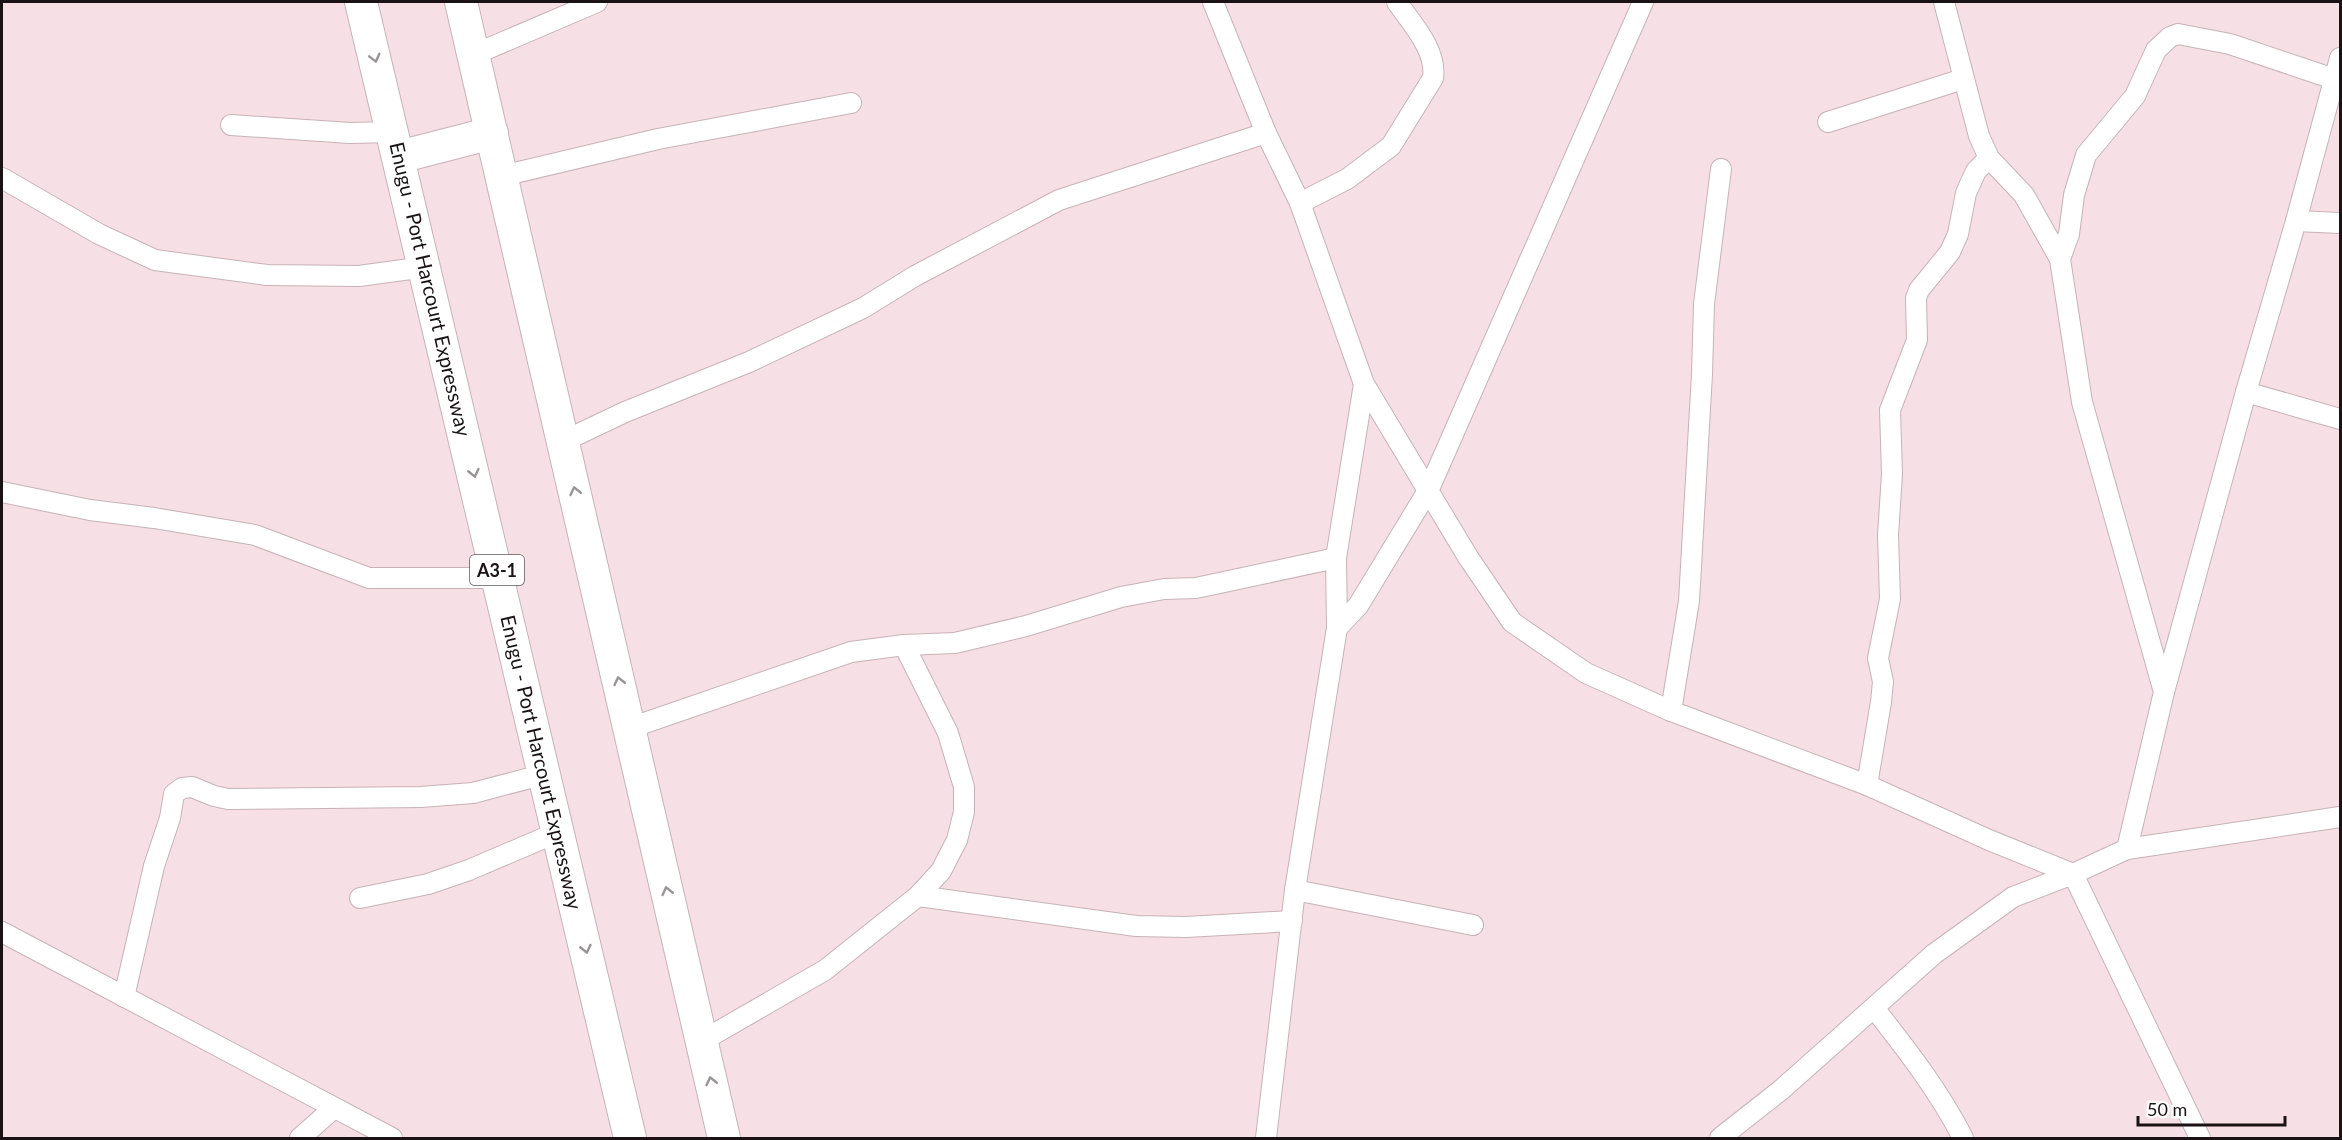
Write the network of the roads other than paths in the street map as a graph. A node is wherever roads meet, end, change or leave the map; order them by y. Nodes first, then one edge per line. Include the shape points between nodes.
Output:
1 (361, 2) edge
2 (461, 2) edge
3 (597, 2) edge
4 (1213, 2) edge
5 (1397, 2) edge
6 (1643, 2) edge
7 (1944, 2) edge
8 (473, 55) junction
9 (2340, 58) edge
10 (1963, 79) junction
11 (2334, 79) junction
12 (851, 103) dead end
13 (1828, 122) dead end
14 (231, 125) dead end
15 (492, 133) junction
16 (1266, 133) junction
17 (396, 144) junction
18 (1989, 158) junction
19 (1721, 169) dead end
20 (502, 176) junction
21 (2, 178) edge
22 (1300, 203) junction
23 (2296, 221) junction
24 (2340, 224) edge
25 (2060, 259) junction
26 (425, 267) junction
27 (1364, 384) junction
28 (2246, 392) junction
29 (2340, 419) edge
30 (564, 441) junction
31 (1429, 489) junction
32 (2, 492) edge
33 (1336, 558) junction
34 (499, 578) junction
35 (1337, 628) junction
36 (904, 645) junction
37 (2164, 693) junction
38 (1671, 711) junction
39 (630, 728) junction
40 (544, 774) junction
41 (1867, 785) junction
42 (2340, 817) edge
43 (558, 832) junction
44 (2127, 849) junction
45 (2073, 874) junction
46 (1295, 890) junction
47 (918, 896) junction
48 (360, 898) dead end
49 (1292, 921) junction
50 (1473, 925) dead end
51 (2, 932) edge
52 (124, 998) junction
53 (1874, 1008) junction
54 (702, 1041) junction
55 (334, 1108) junction
56 (300, 1138) edge
57 (392, 1138) edge
58 (630, 1138) edge
59 (724, 1138) edge
60 (1266, 1138) edge
61 (1720, 1138) edge
62 (1963, 1138) edge
63 (2200, 1138) edge

1 -> 17 highway, Enugu - Port Harcourt Expressway / A3-1
2 - 8 highway
3 - 8 street
4 - 16 street
5 - 22 street via 1430,51 1432,78 1391,146 1347,179
6 - 31 street
7 - 10 street
8 - 15 highway
9 - 11 street
10 - 13 street
10 - 18 street
11 - 23 street
11 - 25 street via 2230,44 2178,34 2170,37 2156,50 2135,96 2086,155
12 - 20 street via 658,139
14 - 17 street via 350,133
15 - 17 highway
15 - 20 highway
16 - 22 street
16 - 30 street via 1059,200 863,308 749,362
17 - 26 highway, Enugu - Port Harcourt Expressway / A3-1
18 - 25 street via 2024,195
18 - 41 street via 1976,171 1966,193 1958,234 1950,252 1919,290 1917,340 1890,410 1890,599 1878,658 1883,682
19 - 38 street via 1704,304 1689,601
20 - 30 highway
21 - 26 street via 99,234 155,260 267,275 359,276
22 - 27 street
23 - 24 street
23 - 28 street
25 - 37 street via 2082,402
26 -> 34 highway, Enugu - Port Harcourt Expressway / A3-1
27 - 31 street
27 - 33 street
28 - 29 street
28 - 37 street
39 -> 30 highway
31 - 35 street via 1358,606
31 - 38 street via 1512,622 1586,673
32 - 34 street via 90,510 255,535 369,578
33 - 35 street
33 - 36 street via 1196,588 1121,597 956,644
34 - 40 highway, Enugu - Port Harcourt Expressway / A3-1
35 - 46 street
36 - 39 street via 851,652
36 - 47 street via 948,733 964,788 964,812 957,840 941,871
37 - 44 street
38 - 41 street
54 -> 39 highway
40 - 43 highway, Enugu - Port Harcourt Expressway / A3-1
40 - 52 street via 473,793 421,797 228,799 192,787 182,788 174,794 154,866
41 - 45 street
42 - 44 street
43 - 48 street via 428,884
43 -> 58 highway, Enugu - Port Harcourt Expressway / A3-1
44 - 45 street
45 - 53 street via 2013,897 1934,954
45 - 63 street
46 - 49 street
46 - 50 street
47 - 49 street via 1136,926
47 - 54 street via 825,970
49 - 60 street
51 - 52 street
52 - 55 street
53 - 61 street
53 - 62 street via 1916,1061
59 -> 54 highway
55 - 56 street
55 - 57 street

